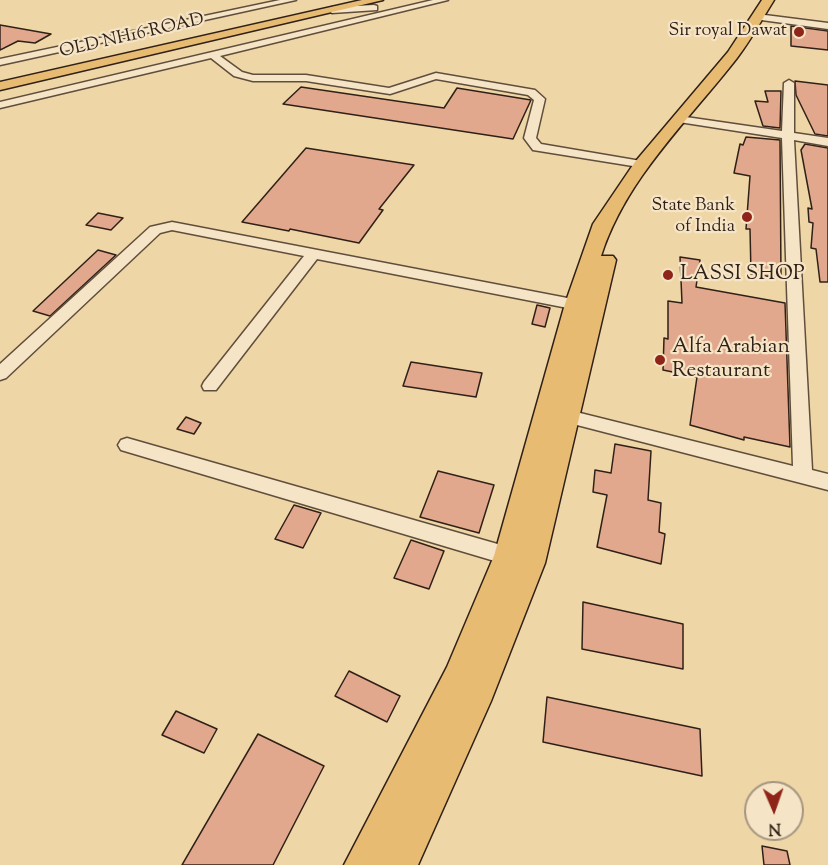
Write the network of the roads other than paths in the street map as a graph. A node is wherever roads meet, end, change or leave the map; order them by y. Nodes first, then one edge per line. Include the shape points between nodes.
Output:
1 (292, 0) edge
2 (376, 0) edge
3 (444, 0) edge
4 (350, 5) edge
5 (418, 6) junction
6 (769, 9) edge
7 (332, 10) junction
8 (342, 24) junction
9 (828, 26) edge
10 (213, 55) junction
11 (0, 62) edge
12 (0, 78) edge
13 (789, 83) dead end
14 (0, 86) edge
15 (0, 105) edge
16 (686, 120) junction
17 (788, 136) junction
18 (828, 142) edge
19 (641, 165) junction
20 (314, 253) junction
21 (584, 306) junction
22 (0, 374) edge
23 (210, 386) dead end
24 (557, 414) junction
25 (127, 445) dead end
26 (803, 476) junction
27 (828, 483) edge
28 (508, 556) junction
29 (362, 865) edge
30 (399, 865) edge

1 - 11 street
2 - 7 main road, OLD NH16 ROAD
3 - 5 street
4 - 5 street
4 - 7 street
4 - 8 street via 356,15
4 - 12 main road, OLD NH16 ROAD
5 - 8 street
6 - 9 street
6 - 16 main road
7 - 14 main road, OLD NH16 ROAD
8 - 10 street
10 - 15 street
10 - 19 street via 238,74 253,78 306,78 390,91 436,76 531,92 540,99 531,143 548,150
13 - 17 street
16 - 17 street
16 - 19 main road
16 - 21 main road via 620,220
17 - 18 street
17 - 26 street
19 - 21 main road via 602,224
20 - 21 street
20 - 22 street via 163,226
20 - 23 street
21 - 24 main road
24 - 26 street
24 - 28 main road
24 - 30 main road via 531,563 480,690
25 - 28 street
26 - 27 street
28 - 29 main road via 458,678

